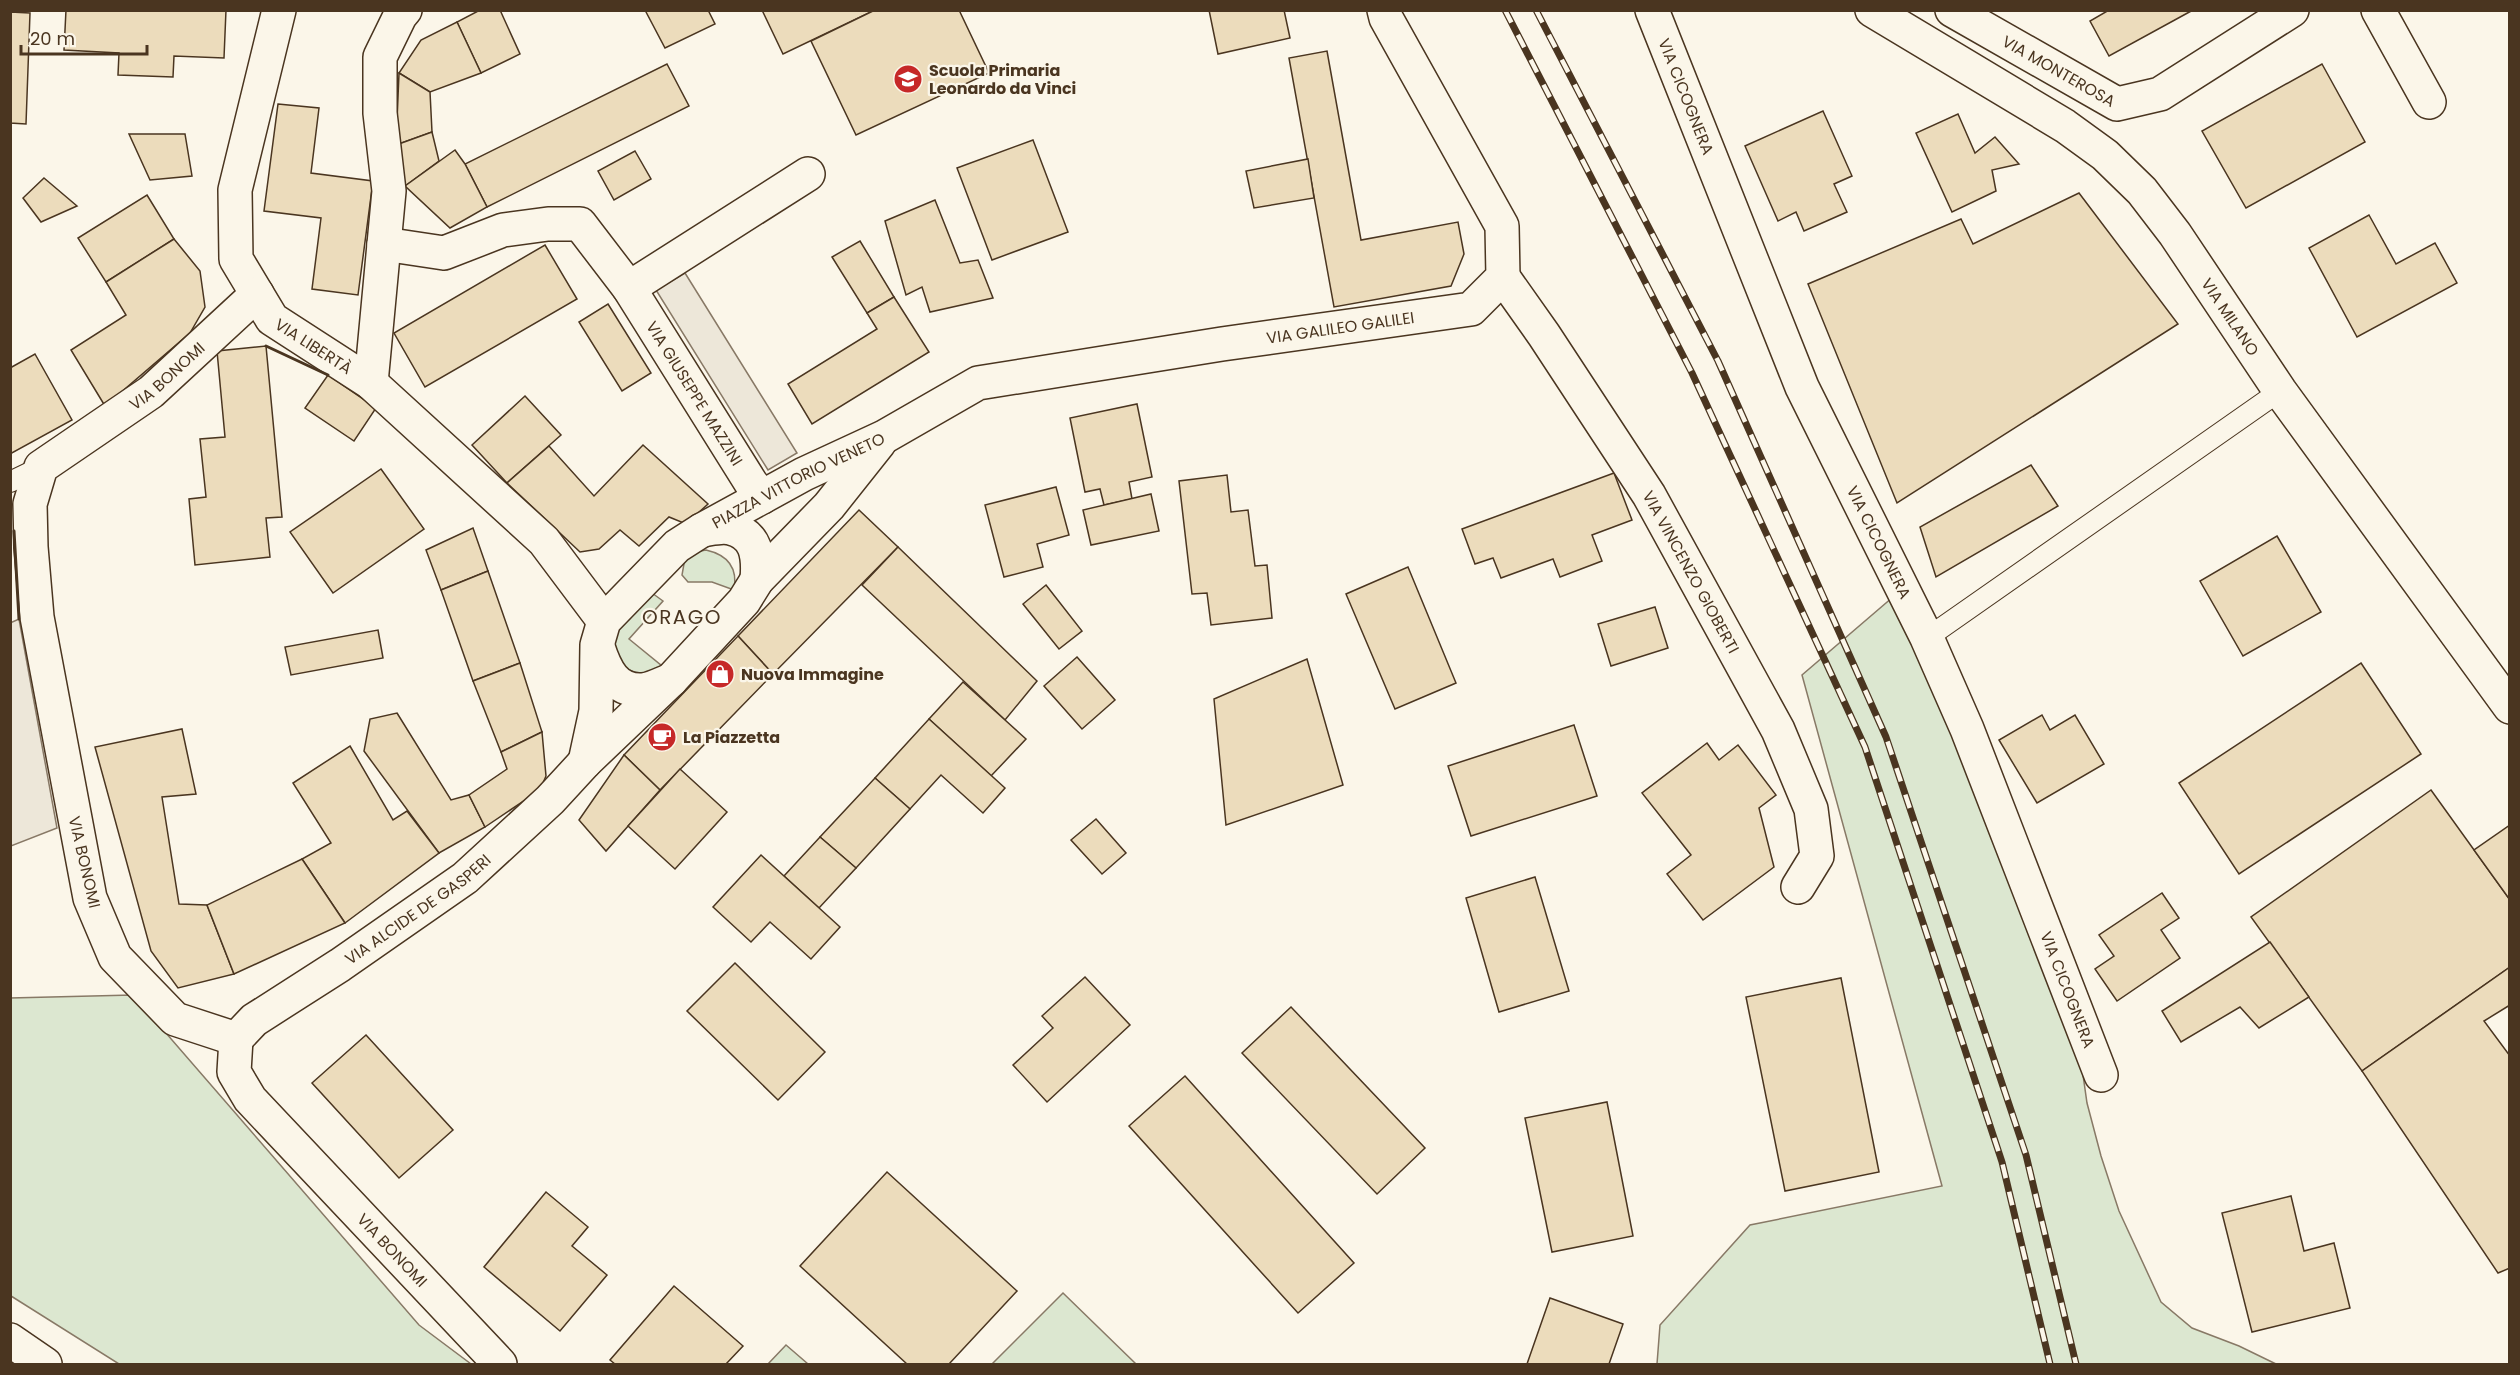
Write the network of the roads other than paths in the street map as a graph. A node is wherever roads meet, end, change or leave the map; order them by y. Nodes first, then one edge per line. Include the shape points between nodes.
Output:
1 (279, 10) edge
2 (405, 10) edge
3 (1384, 10) edge
4 (1652, 10) edge
5 (1872, 10) edge
6 (1952, 10) edge
7 (2292, 10) edge
8 (2378, 10) edge
9 (2429, 102) dead end
10 (808, 174) dead end
11 (384, 244) junction
12 (1503, 277) junction
13 (629, 288) junction
14 (257, 294) junction
15 (371, 383) junction
16 (2280, 392) junction
17 (884, 437) junction
18 (41, 467) junction
19 (10, 482) edge
20 (762, 497) junction
21 (702, 530) junction
22 (543, 541) joint
23 (757, 580) junction
24 (601, 633) junction
25 (1927, 638) junction
26 (671, 680) junction
27 (2510, 706) edge
28 (585, 762) junction
29 (1798, 887) dead end
30 (236, 1039) junction
31 (2101, 1074) dead end
32 (445, 1307) junction
33 (10, 1340) edge
34 (45, 1365) edge
35 (500, 1365) edge
36 (519, 1365) edge

1 - 14 street, VIA LIBERTÀ via 235,190 236,259
2 - 11 street via 380,57 380,113 390,191
3 - 12 street via 1502,226
4 - 25 street, VIA CICOGNERA via 1802,387
5 - 16 street, VIA MILANO via 2065,126 2105,155 2142,191 2175,234
6 - 7 street, VIA MONTEROSA via 2117,104 2160,94
8 - 9 street
10 - 13 street
11 - 13 street, VIA GIUSEPPE MAZZINI via 444,253 502,231 580,224
11 - 15 street
12 - 17 street, VIA GALILEO GALILEI via 1471,309 978,383
12 - 29 street, VIA VINCENZO GIOBERTI via 1649,495 1778,730 1811,809 1817,856
13 - 20 street, VIA GIUSEPPE MAZZINI
14 - 15 street, VIA LIBERTÀ via 272,319
14 - 18 street, VIA BONOMI via 151,392
15 - 22 street, VIA LIBERTÀ
16 - 25 lane
16 - 27 street, VIA MILANO
17 - 20 street, PIAZZA VITTORIO VENETO
17 - 23 street, PIAZZA VITTORIO VENETO via 829,506
18 - 19 lane
18 - 30 street, VIA BONOMI via 30,504 37,617 90,898 115,957 174,1019
20 - 21 street, PIAZZA VITTORIO VENETO
21 - 23 street, PIAZZA VITTORIO VENETO via 729,527 748,536 759,558
21 - 24 street, PIAZZA VITTORIO VENETO via 677,546
22 - 24 street, PIAZZA VITTORIO VENETO
23 - 26 street, PIAZZA VITTORIO VENETO via 744,601
24 - 26 street, PIAZZA VITTORIO VENETO via 606,670 620,685 642,690
24 - 28 street via 596,711
25 - 31 street, VIA CICOGNERA via 1967,729
26 - 28 street, PIAZZA VITTORIO VENETO
28 - 30 street, VIA ALCIDE DE GASPERI via 465,878 254,1020
30 - 32 street, VIA BONOMI via 234,1072 250,1099
32 - 35 street, VIA BONOMI
32 - 36 lane
33 - 34 street

